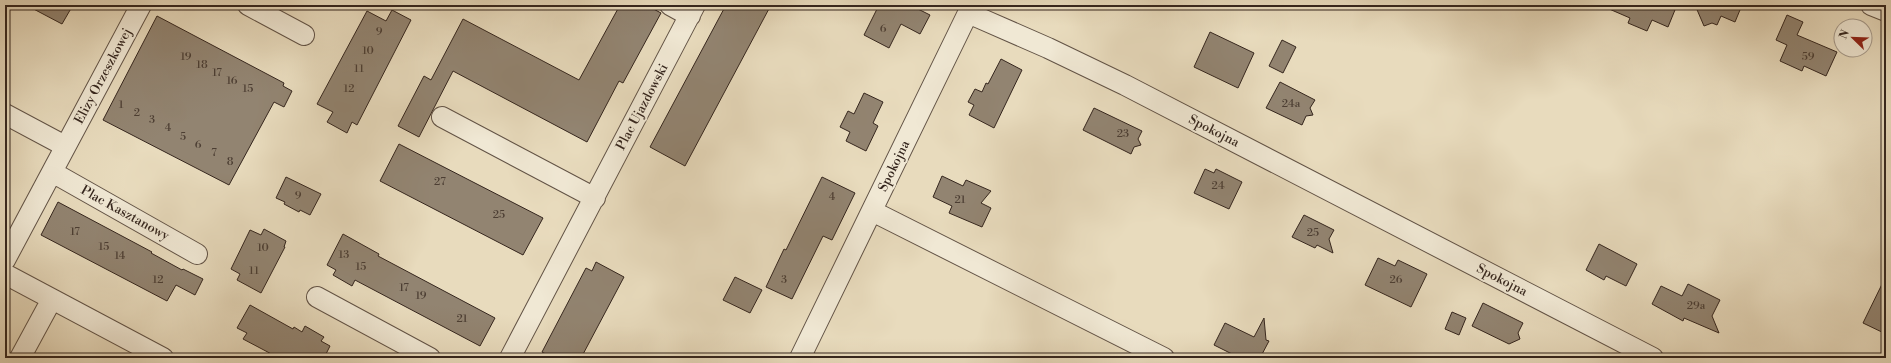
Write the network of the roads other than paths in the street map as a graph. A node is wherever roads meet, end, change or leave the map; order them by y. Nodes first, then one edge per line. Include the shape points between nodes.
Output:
1 (141, 5) edge
2 (248, 5) edge
3 (670, 5) edge
4 (1871, 5) edge
5 (692, 10) edge
6 (1886, 11) edge
7 (304, 35) dead end
8 (5, 114) edge
9 (442, 117) dead end
10 (66, 146) junction
11 (52, 172) junction
12 (595, 198) junction
13 (872, 211) junction
14 (197, 254) dead end
15 (5, 260) edge
16 (5, 274) edge
17 (317, 297) dead end
18 (52, 299) junction
19 (20, 358) edge
20 (163, 358) edge
21 (430, 358) edge
22 (510, 358) edge
23 (800, 358) edge
24 (1164, 358) edge
25 (1653, 358) edge

1 - 10 street, Elizy Orzeszkowej
2 - 7 street
3 - 5 street, Plac Ujazdowski
4 - 6 street
5 - 12 street, Plac Ujazdowski
8 - 10 street
9 - 12 street
10 - 11 street, Elizy Orzeszkowej
11 - 14 street, Plac Kasztanowy
11 - 15 street, Elizy Orzeszkowej
12 - 22 street, Plac Ujazdowski
13 - 23 street, Spokojna
13 - 24 street
13 - 25 street, Spokojna via 968,12 1125,85
16 - 18 street
17 - 21 street
18 - 19 street
18 - 20 street

